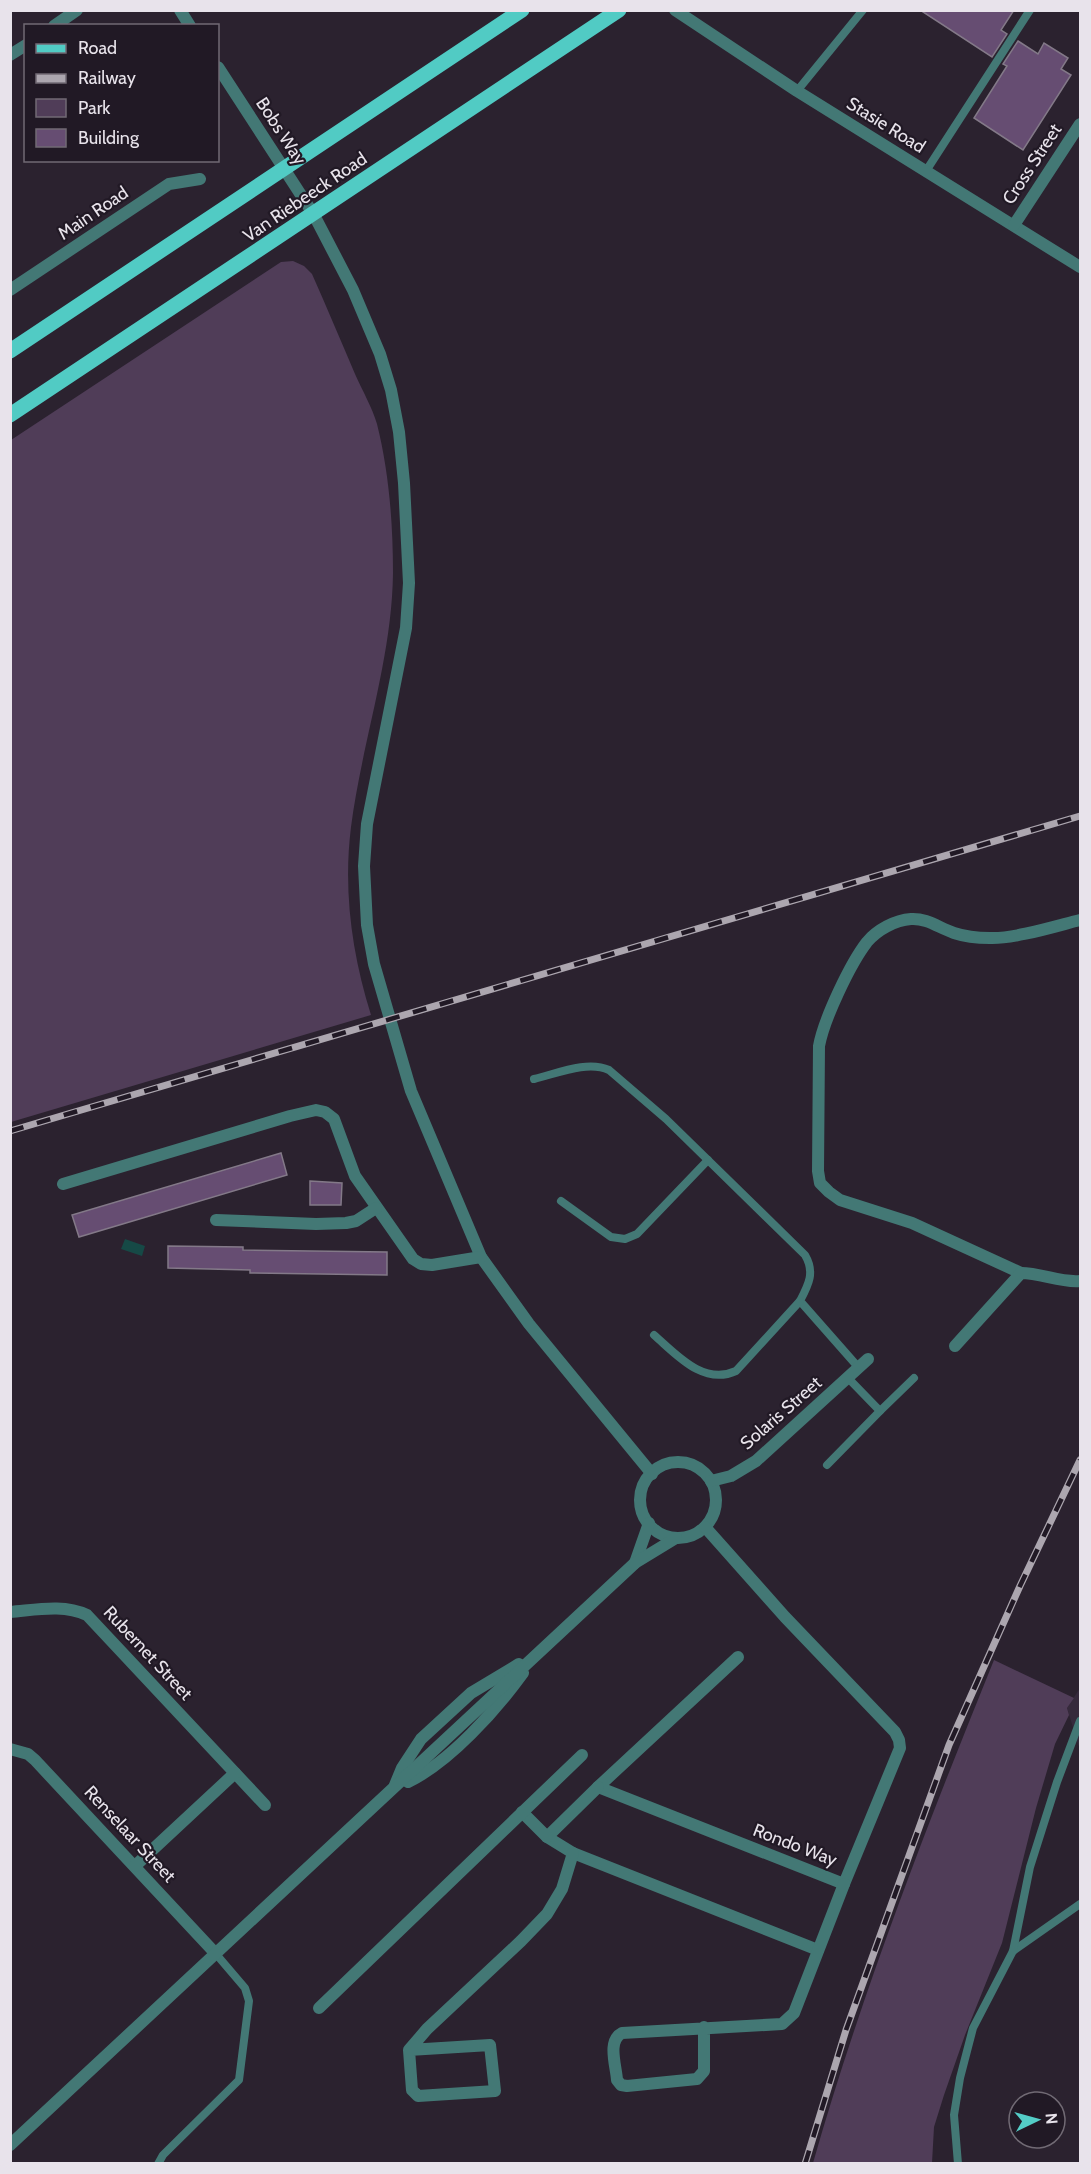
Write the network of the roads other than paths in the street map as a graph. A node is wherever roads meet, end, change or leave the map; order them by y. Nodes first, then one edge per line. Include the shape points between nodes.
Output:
1 (77, 10) edge
2 (180, 10) edge
3 (522, 10) edge
4 (619, 10) edge
5 (675, 10) edge
6 (863, 10) edge
7 (1030, 10) edge
8 (57, 24) edge
9 (189, 24) edge
10 (24, 46) edge
11 (10, 55) edge
12 (219, 69) edge
13 (797, 91) junction
14 (1080, 124) edge
15 (285, 169) junction
16 (927, 171) junction
17 (200, 178) dead end
18 (315, 215) junction
19 (1014, 225) junction
20 (1080, 267) edge
21 (10, 290) edge
22 (10, 351) edge
23 (10, 415) edge
24 (1080, 920) edge
25 (534, 1079) dead end
26 (708, 1160) junction
27 (63, 1184) dead end
28 (561, 1201) dead end
29 (376, 1208) junction
30 (216, 1220) dead end
31 (481, 1257) junction
32 (1020, 1273) junction
33 (1080, 1281) edge
34 (800, 1301) junction
35 (654, 1335) dead end
36 (955, 1346) dead end
37 (863, 1363) joint
38 (848, 1378) junction
39 (914, 1378) dead end
40 (880, 1411) junction
41 (827, 1465) dead end
42 (651, 1474) junction
43 (711, 1481) junction
44 (649, 1523) junction
45 (705, 1527) junction
46 (676, 1538) junction
47 (635, 1563) junction
48 (10, 1612) edge
49 (536, 1656) junction
50 (738, 1657) dead end
51 (1080, 1721) edge
52 (10, 1749) edge
53 (582, 1755) dead end
54 (235, 1773) junction
55 (598, 1787) junction
56 (394, 1789) junction
57 (265, 1805) dead end
58 (522, 1812) junction
59 (547, 1837) junction
60 (573, 1853) junction
61 (135, 1866) junction
62 (844, 1884) junction
63 (1080, 1904) edge
64 (818, 1950) junction
65 (1013, 1951) junction
66 (216, 1954) junction
67 (319, 2008) dead end
68 (704, 2027) junction
69 (410, 2050) junction
70 (10, 2145) edge
71 (158, 2163) edge
72 (958, 2163) edge

1 - 8 street
2 - 9 street
3 - 15 main road, Van Riebeeck Road
4 - 18 main road, Van Riebeeck Road
5 - 13 street, Stasie Road
6 - 13 lane
7 - 16 lane
10 - 11 street
12 - 15 street, Bobs Way
13 - 16 street, Stasie Road
14 - 19 street, Cross Street
15 - 18 street, Bobs Way
15 - 22 main road, Van Riebeeck Road
16 - 19 street, Stasie Road
17 - 21 street, Main Road via 169,184
18 - 23 main road, Van Riebeeck Road
18 - 31 street, Bobs Way via 353,290 383,363 399,432 407,513 406,628 368,824 364,866 367,925 374,964 411,1091
19 - 20 street, Stasie Road
24 - 32 street via 1001,938 954,933 925,920 911,919 881,929 867,942 821,1033 820,1183 850,1204 912,1223
25 - 26 lane via 593,1066 609,1070
26 - 28 lane via 632,1238 611,1237
26 - 34 lane via 805,1255 811,1272
27 - 29 street via 316,1110 334,1119 355,1176
29 - 30 street via 346,1223
29 - 31 street via 413,1259 421,1264
31 - 42 street, Bobs Way via 529,1324
32 - 33 street
32 - 36 street
34 - 35 lane via 727,1376 712,1376 692,1367
34 - 37 lane
37 - 38 street, Solaris Street
38 - 40 lane
38 - 43 street, Solaris Street via 756,1461 731,1476
39 - 40 lane
40 - 41 lane
42 - 43 street via 678,1462 697,1467
42 - 44 street via 641,1501
43 - 45 street via 715,1510
44 - 46 street via 660,1533
44 - 47 street
45 - 46 street via 689,1537
45 - 62 street, Rondo Way via 896,1732 900,1748
46 - 47 street
47 - 49 street
48 - 54 street, Rubernet Street via 60,1608 87,1615
49 - 56 street
49 - 56 street via 465,1698 414,1746
50 - 55 street
51 - 65 lane via 1030,1867
52 - 61 street, Renselaar Street via 35,1760
53 - 58 street
54 - 57 street, Rubernet Street
54 - 61 street
55 - 59 street
55 - 62 street, Rondo Way
56 - 66 street
58 - 59 street
58 - 67 street
59 - 60 street
60 - 64 street
60 - 69 street via 562,1889 547,1914
61 - 66 street, Renselaar Street
62 - 64 street
63 - 65 lane
64 - 68 street via 794,2013 782,2024
65 - 72 lane via 973,2028 960,2078 954,2115
66 - 70 street
66 - 71 lane via 245,1988 249,2001 239,2080
68 - 68 street via 616,2036 613,2042 617,2080 627,2086 697,2079 704,2071
69 - 69 street via 412,2090 418,2096 495,2091 490,2045

